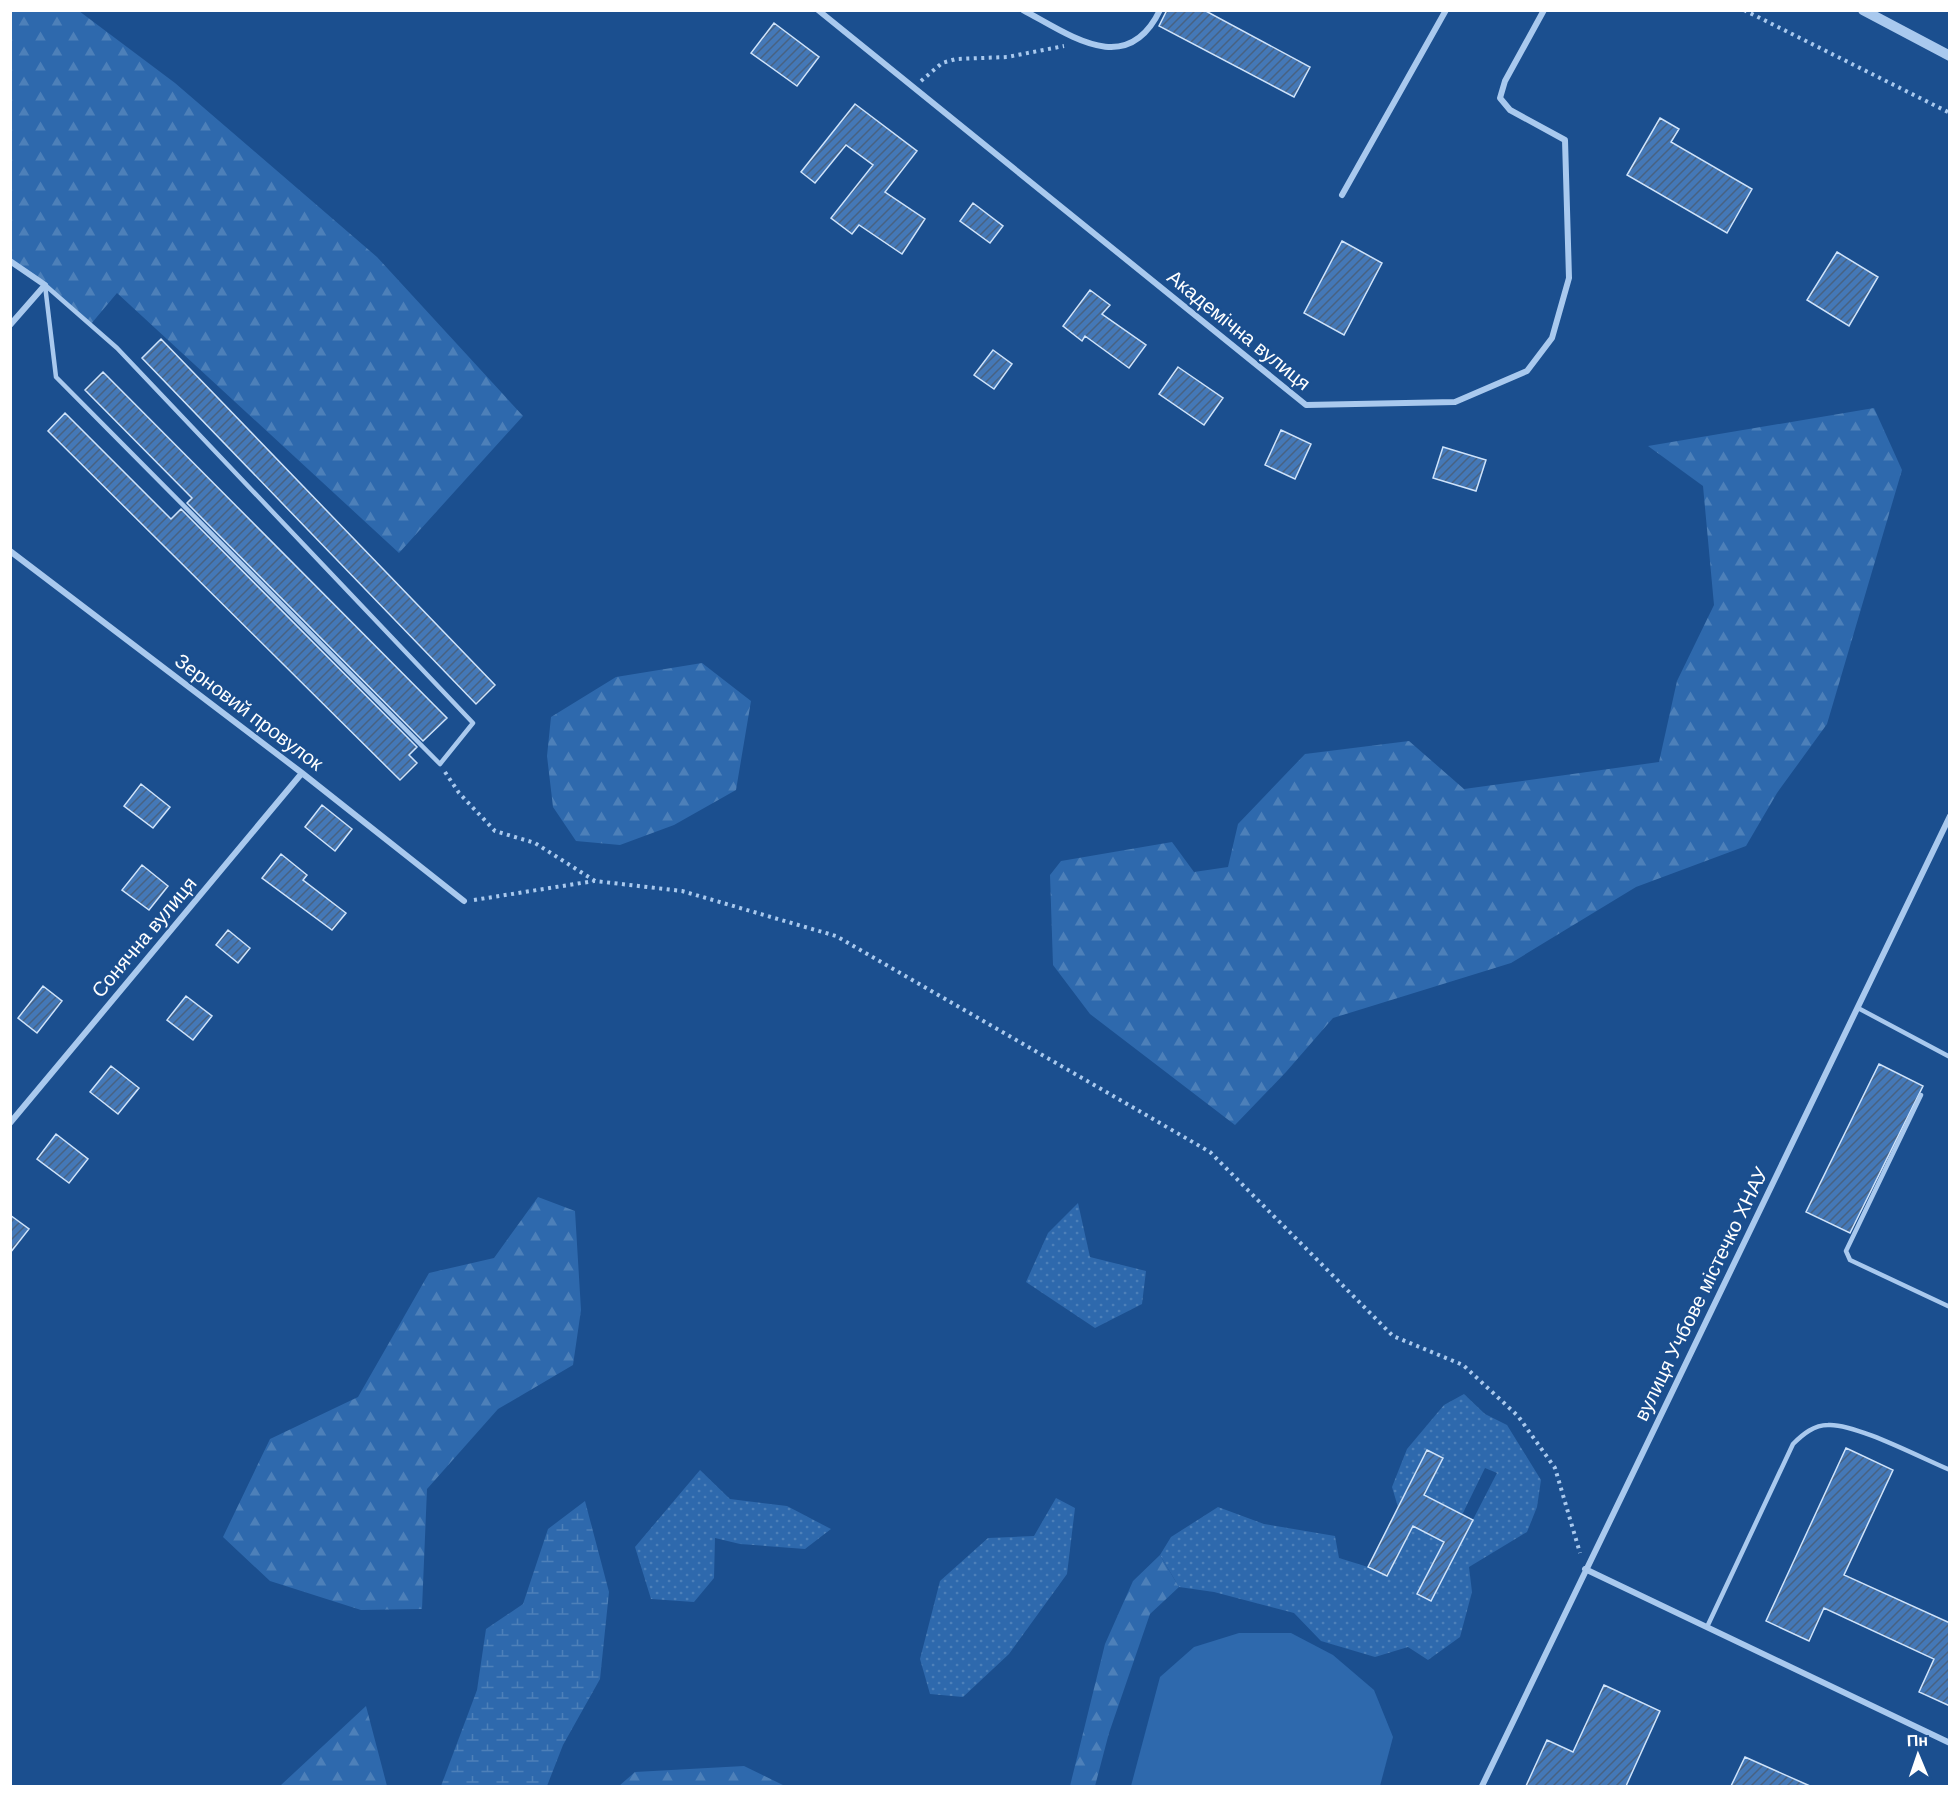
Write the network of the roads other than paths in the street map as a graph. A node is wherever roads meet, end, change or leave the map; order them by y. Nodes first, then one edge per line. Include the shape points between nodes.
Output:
1 (818, 10) edge
2 (1023, 10) edge
3 (1160, 10) edge
4 (1446, 10) edge
5 (1544, 10) edge
6 (1863, 10) edge
7 (1950, 56) edge
8 (1342, 195) dead end
9 (10, 261) edge
10 (45, 285) junction
11 (10, 325) edge
12 (10, 551) edge
13 (302, 773) junction
14 (1950, 816) edge
15 (464, 901) road end
16 (1858, 1008) junction
17 (1950, 1057) edge
18 (1921, 1095) dead end
19 (10, 1123) edge
20 (1950, 1307) edge
21 (1950, 1470) edge
22 (1585, 1569) junction
23 (1707, 1627) junction
24 (1950, 1743) edge
25 (1482, 1786) edge

1 - 5 street, Академічна вулиця via 1306,405 1455,402 1527,370 1552,338 1569,278 1565,140 1510,110 1500,98 1505,81
2 - 3 street via 1093,47 1114,47 1140,39 1153,26
4 - 8 street
6 - 7 street
9 - 10 street
10 - 10 lane via 117,348 473,723 440,764 56,378
10 - 11 street
12 - 13 street, Зерновий провулок
13 - 15 street, Зерновий провулок
13 - 19 street, Сонячна вулиця
14 - 16 street, вулиця Учбове містечко ХНАУ
16 - 17 lane
16 - 22 street, вулиця Учбове містечко ХНАУ
18 - 20 lane via 1846,1251 1850,1260
21 - 23 lane via 1857,1431 1829,1424 1808,1431 1793,1444
22 - 23 street
22 - 25 street, вулиця Учбове містечко ХНАУ
23 - 24 street

